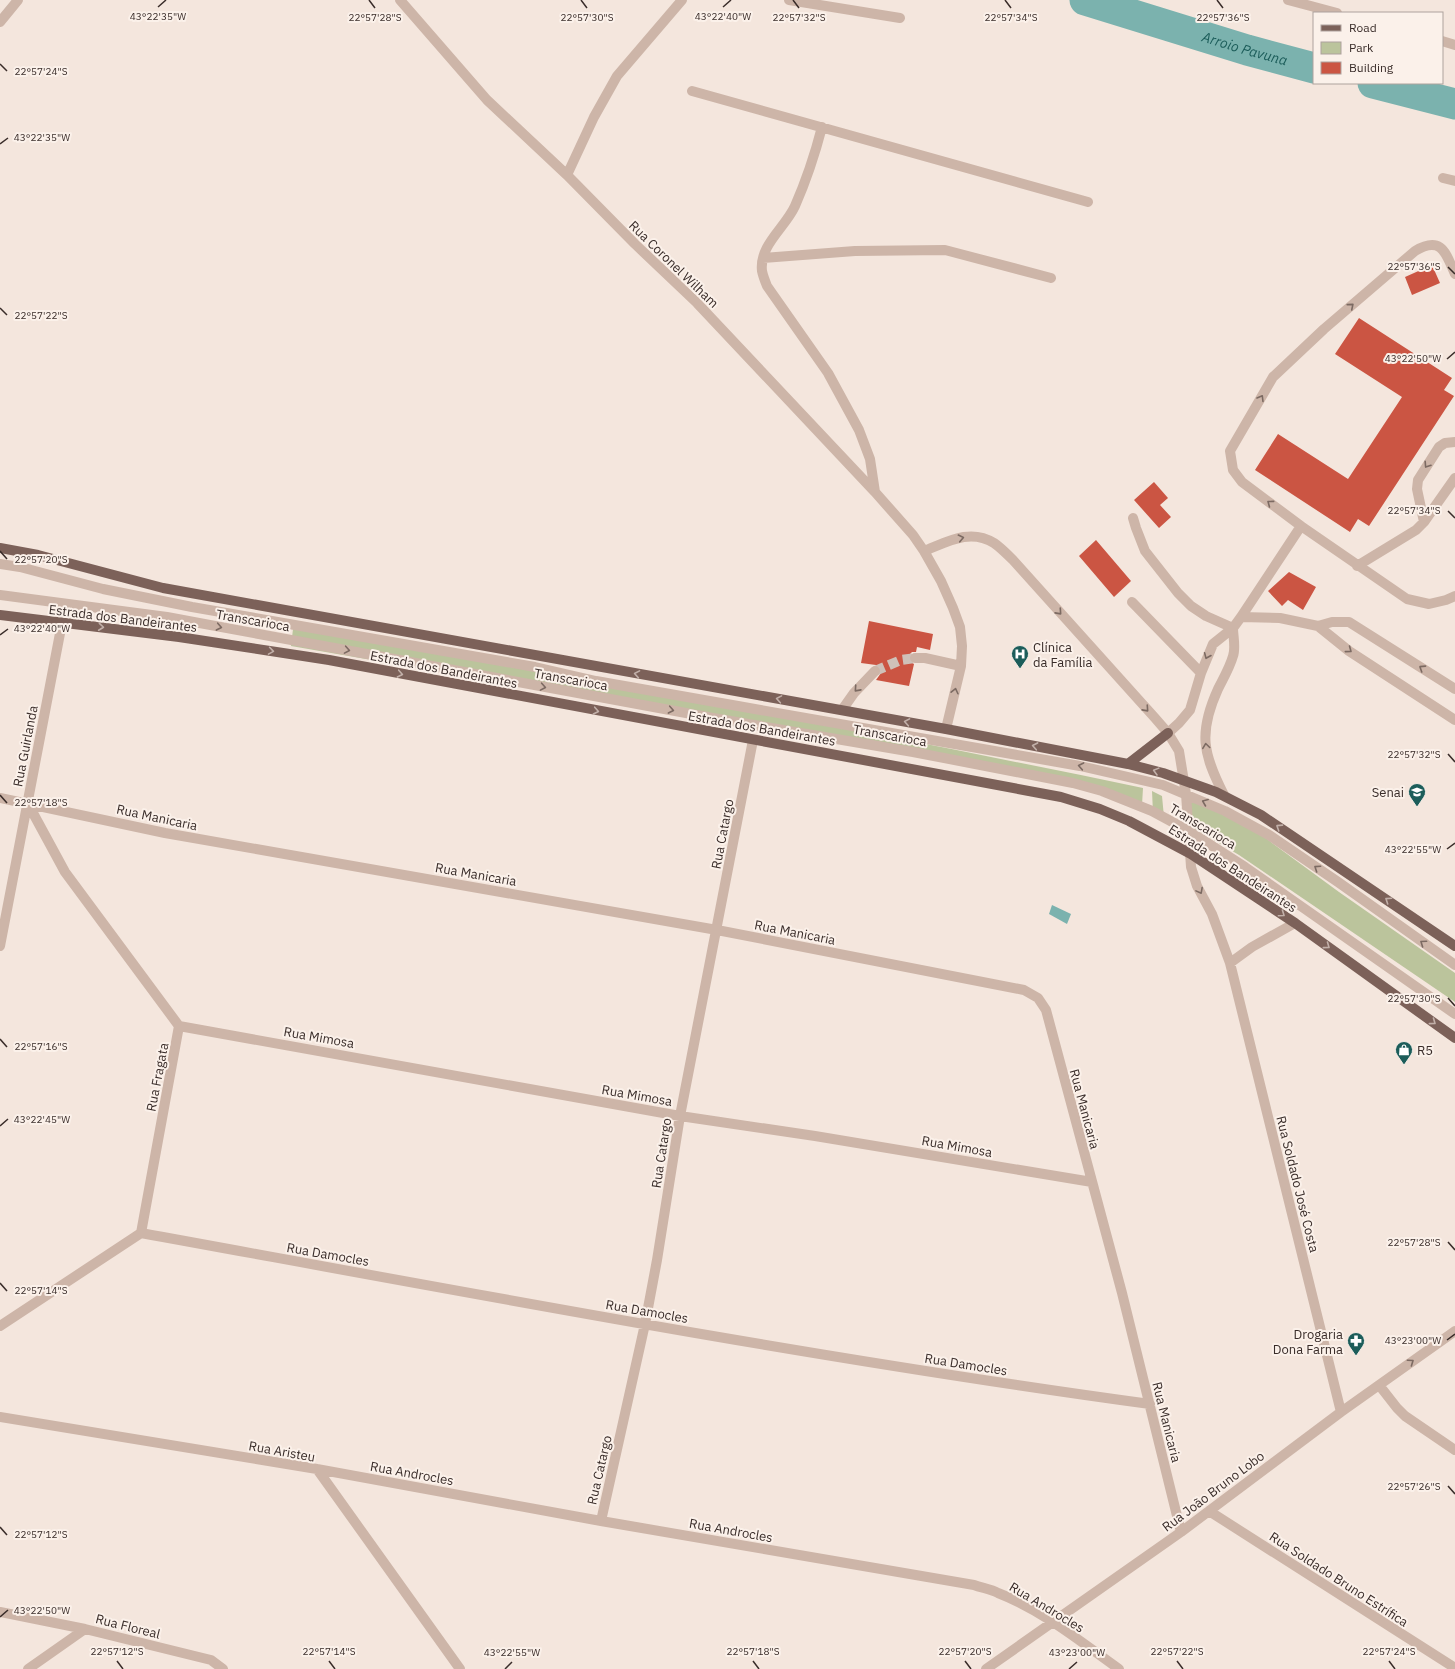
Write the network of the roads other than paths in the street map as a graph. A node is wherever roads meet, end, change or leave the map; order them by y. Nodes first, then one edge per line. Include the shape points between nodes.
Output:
1 (18, 0) edge
2 (400, 0) edge
3 (682, 0) edge
4 (789, 0) edge
5 (1290, 0) edge
6 (1333, 12) edge
7 (900, 18) dead end
8 (0, 22) edge
9 (1443, 42) edge
10 (1455, 45) edge
11 (692, 90) dead end
12 (822, 127) junction
13 (567, 175) junction
14 (1443, 178) dead end
15 (1455, 181) edge
16 (1088, 202) dead end
17 (763, 258) junction
18 (1455, 274) edge
19 (1051, 278) dead end
20 (1455, 442) edge
21 (1455, 478) edge
22 (875, 492) junction
23 (1133, 518) dead end
24 (1424, 522) junction
25 (1301, 526) junction
26 (0, 548) edge
27 (924, 551) junction
28 (0, 564) edge
29 (1357, 566) junction
30 (0, 595) edge
31 (1455, 596) edge
32 (1132, 602) dead end
33 (0, 615) edge
34 (1241, 617) junction
35 (62, 623) junction
36 (1318, 626) junction
37 (1233, 628) junction
38 (915, 658) tunnel mouth
39 (961, 666) junction
40 (875, 671) tunnel mouth
41 (1201, 673) junction
42 (1455, 690) edge
43 (842, 710) junction
44 (1455, 720) edge
45 (946, 729) junction
46 (1168, 733) junction
47 (753, 740) junction
48 (1128, 764) junction
49 (1184, 780) junction
50 (1186, 794) junction
51 (1224, 795) junction
52 (0, 798) edge
53 (27, 802) junction
54 (1189, 831) junction
55 (1191, 854) junction
56 (1295, 923) junction
57 (717, 930) junction
58 (0, 946) edge
59 (1455, 946) edge
60 (1230, 963) junction
61 (1455, 965) edge
62 (1455, 1014) edge
63 (180, 1026) junction
64 (1455, 1038) edge
65 (680, 1116) junction
66 (1092, 1182) junction
67 (141, 1233) junction
68 (645, 1324) junction
69 (0, 1326) edge
70 (1455, 1331) edge
71 (1379, 1385) junction
72 (1150, 1404) junction
73 (1341, 1412) junction
74 (0, 1417) edge
75 (1455, 1450) edge
76 (318, 1469) junction
77 (1209, 1511) junction
78 (601, 1521) junction
79 (1181, 1532) junction
80 (0, 1612) edge
81 (1051, 1622) junction
82 (85, 1629) junction
83 (1455, 1668) edge
84 (28, 1669) edge
85 (223, 1669) edge
86 (460, 1669) edge
87 (986, 1669) edge
88 (1119, 1669) edge

1 - 8 street
2 - 13 street, Rua Coronel Wilham via 487,100
3 - 13 street via 617,76 594,117
4 - 7 street
5 - 6 street
9 - 10 street
11 - 12 street
12 - 16 street
12 - 17 street via 818,146 794,208 767,247
13 - 22 street, Rua Coronel Wilham via 696,302
14 - 15 street
17 - 19 street via 854,251 944,250
17 - 22 street via 762,271 767,286 828,373 859,430 870,459
25 -> 18 street via 1242,482 1233,470 1230,452 1273,377 1324,329 1415,251 1424,246 1439,247 1444,251
20 -> 24 street via 1445,443 1439,447 1418,480 1417,490
21 - 24 street
22 - 27 street, Rua Coronel Wilham
23 - 37 street via 1145,551 1178,593 1196,609
24 - 29 street via 1416,530
25 - 29 street
25 - 34 street
43 -> 26 main road via 163,588 38,555
27 - 39 street, Rua Coronel Wilham via 941,581 960,627
27 -> 46 street via 971,535 994,543 1013,560
50 -> 28 street, Transcarioca via 1163,785 1080,766 192,607 103,590
29 - 31 street via 1407,599 1429,604
30 -> 54 street, Transcarioca via 167,617 713,718 1017,771 1102,791 1152,811
32 - 41 street
33 - 35 main road, Estrada dos Bandeirantes
34 - 36 street via 1280,618
34 - 37 street
35 -> 47 main road, Estrada dos Bandeirantes via 179,637 329,660
35 - 53 street, Rua Guirlanda
42 -> 36 street via 1349,622 1332,622
36 -> 44 street via 1349,651
37 -> 41 street via 1213,644
51 -> 37 street via 1209,760 1205,727 1215,695 1234,655
38 - 39 street
45 -> 39 street, Rua Coronel Wilham
40 -> 43 street
41 - 46 street via 1190,710
45 -> 43 main road
48 -> 45 main road
46 - 48 main road
46 - 49 street via 1179,751
47 - 55 main road, Estrada dos Bandeirantes via 1061,797 1129,821
47 - 57 street, Rua Catargo
49 -> 48 main road
49 - 50 street
49 - 51 main road
50 - 54 street
61 -> 50 street, Transcarioca via 1269,835 1225,811
59 -> 51 main road via 1261,815
52 - 53 street, Rua Manicaria
53 - 57 street, Rua Manicaria via 165,833
53 - 58 street, Rua Guirlanda
53 - 63 street via 65,872
54 - 55 street
54 - 62 street, Transcarioca via 1245,867
55 -> 56 main road, Estrada dos Bandeirantes
55 -> 60 street, Rua Soldado José Costa via 1193,877 1212,914
56 - 60 street via 1252,946
56 -> 64 main road, Estrada dos Bandeirantes
57 - 65 street, Rua Catargo
57 - 66 street, Rua Manicaria via 1024,990 1038,998 1046,1010
60 - 73 street, Rua Soldado José Costa
63 - 65 street, Rua Mimosa
63 - 67 street, Rua Fragata
65 - 66 street, Rua Mimosa
65 - 68 street, Rua Catargo
66 - 72 street, Rua Manicaria
67 - 68 street, Rua Damocles
67 - 69 street
68 - 72 street, Rua Damocles via 1024,1387
68 - 78 street, Rua Catargo
71 -> 70 street, Rua João Bruno Lobo
71 - 73 street, Rua João Bruno Lobo
71 - 75 street via 1405,1416
72 - 79 street, Rua Manicaria
73 - 77 street, Rua João Bruno Lobo
74 - 76 street, Rua Aristeu
76 - 78 street, Rua Androcles
76 - 86 street, Rua Aristeu
77 - 79 street, Rua João Bruno Lobo
77 - 83 street, Rua Soldado Bruno Estrífica
78 - 81 street, Rua Androcles via 974,1585 998,1592
79 - 81 street, Rua João Bruno Lobo
80 - 82 street, Rua Floreal
81 - 87 street, Rua João Bruno Lobo
81 - 88 street, Rua Androcles
82 - 84 street
82 - 85 street, Rua Floreal via 211,1660

